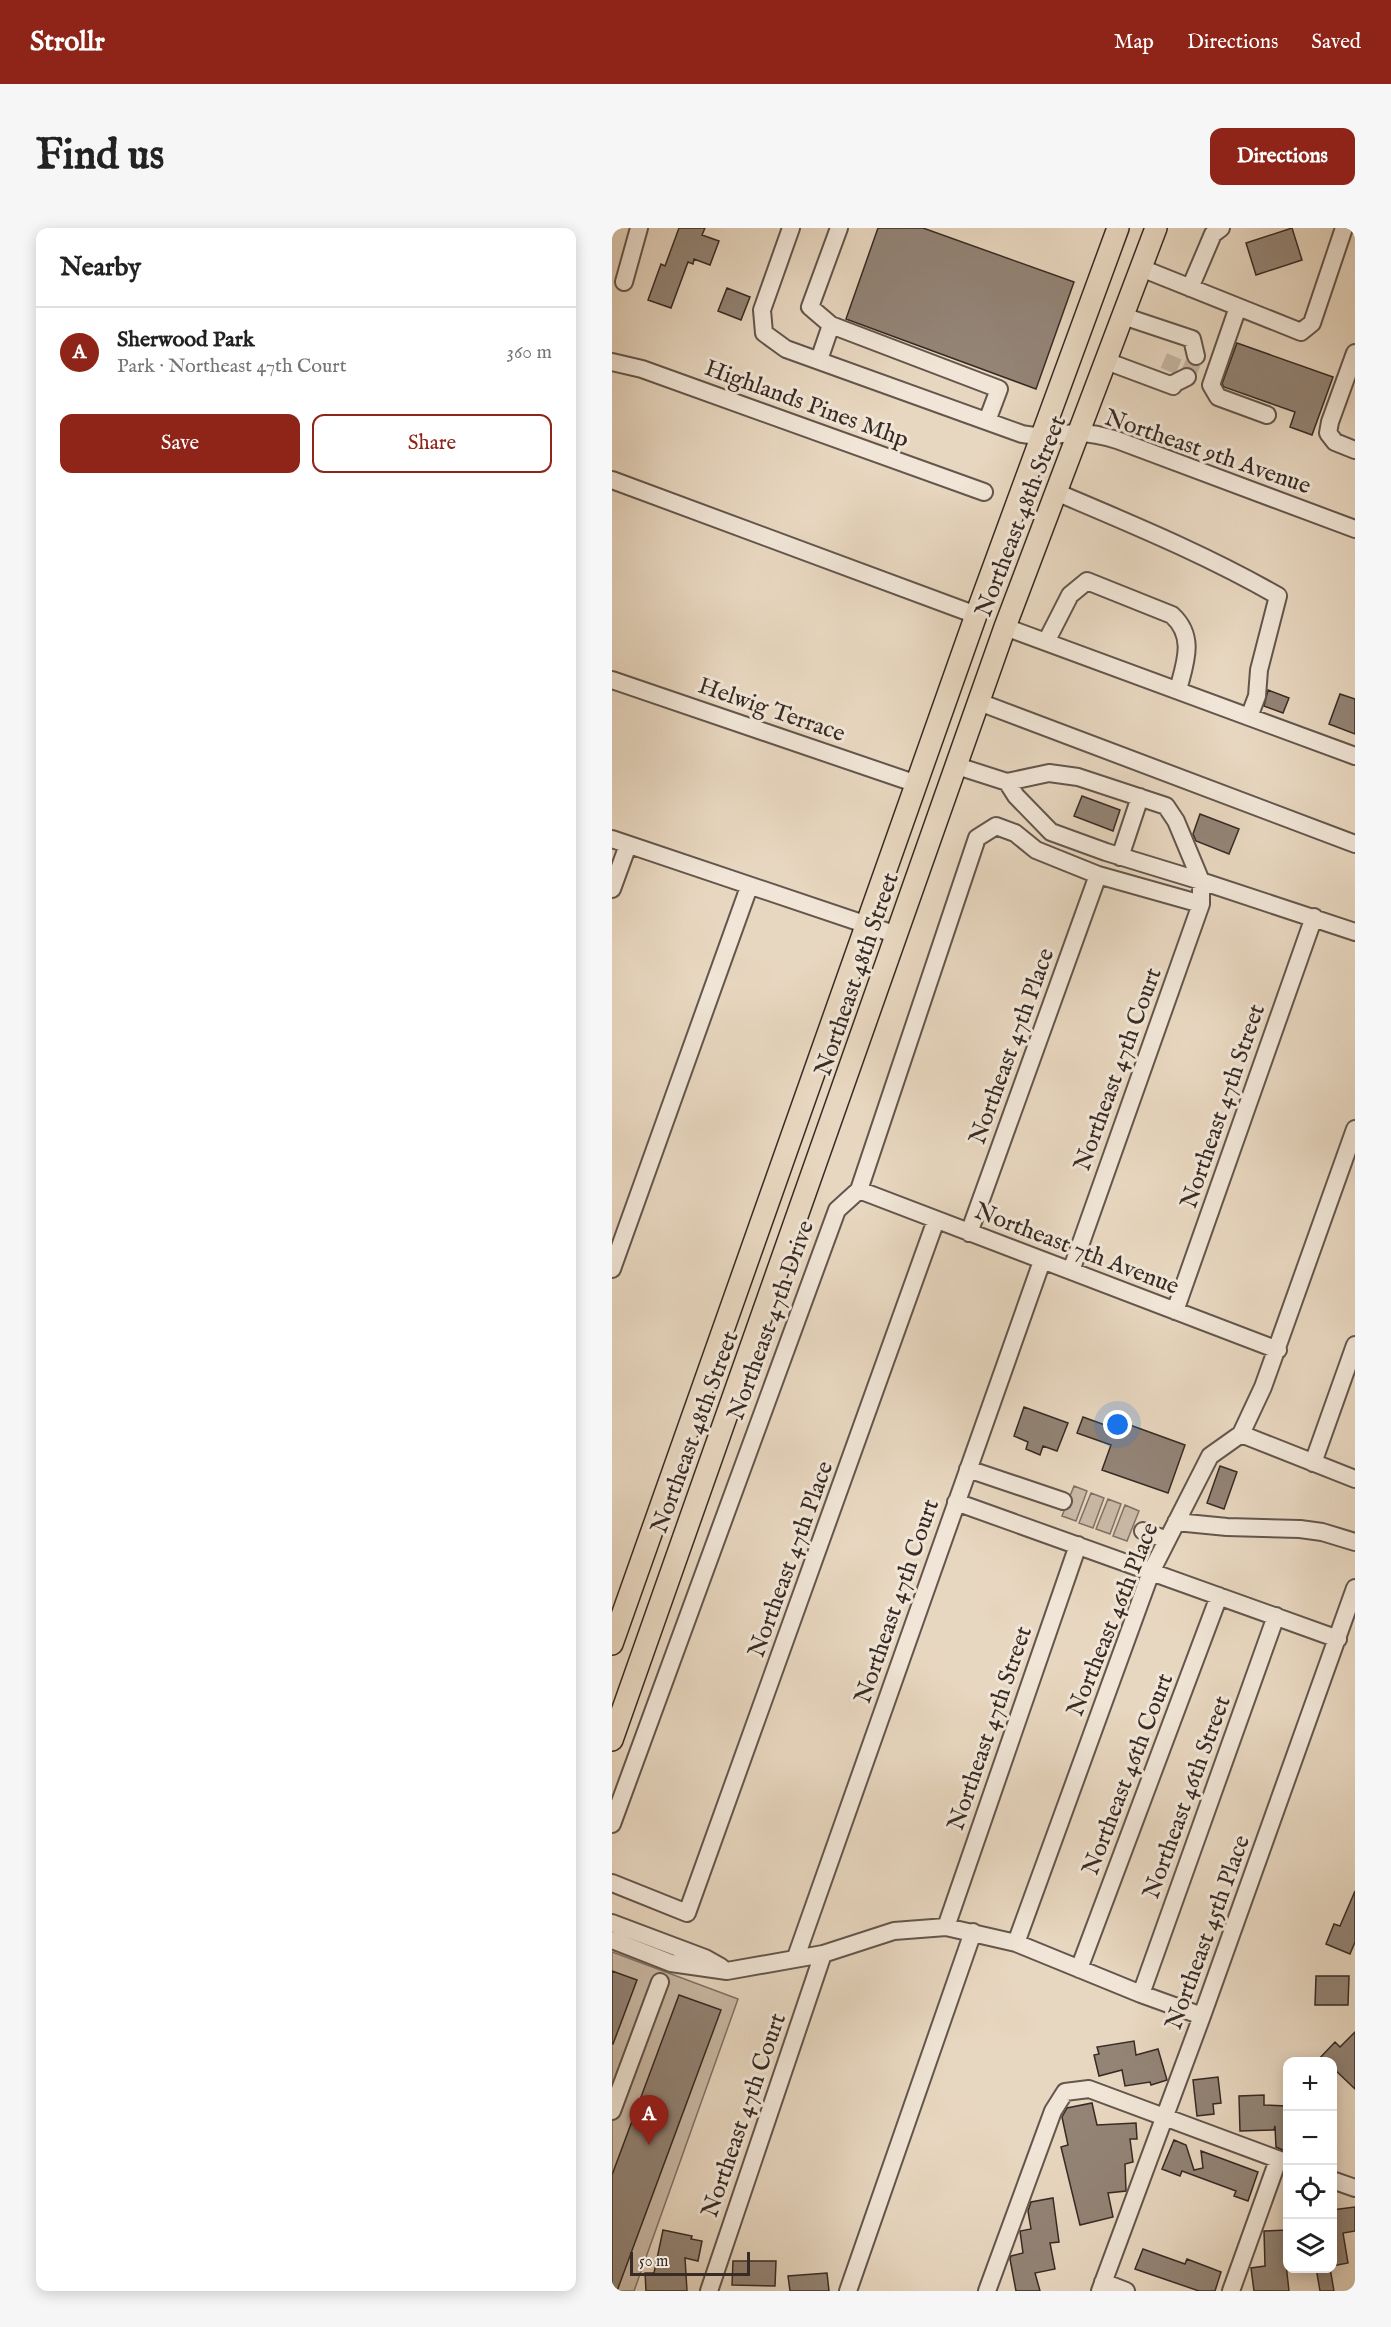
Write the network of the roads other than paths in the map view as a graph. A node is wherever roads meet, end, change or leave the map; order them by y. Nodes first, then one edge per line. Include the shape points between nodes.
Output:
1 (639, 228) edge
2 (791, 228) edge
3 (839, 228) edge
4 (1118, 228) edge
5 (1156, 228) edge
6 (1221, 228) edge
7 (1344, 228) edge
8 (1141, 268) junction
9 (624, 282) dead end
10 (1190, 288) junction
11 (1238, 307) junction
12 (1123, 316) junction
13 (831, 325) junction
14 (1188, 349) dead end
15 (1355, 353) edge
16 (819, 360) junction
17 (1106, 361) junction
18 (612, 362) edge
19 (1176, 377) dead end
20 (1267, 415) dead end
21 (987, 421) junction
22 (1078, 433) junction
23 (1042, 438) junction
24 (1355, 450) edge
25 (612, 480) edge
26 (984, 492) dead end
27 (1056, 492) junction
28 (1355, 529) edge
29 (991, 575) junction
30 (976, 615) junction
31 (1005, 627) junction
32 (1046, 642) junction
33 (612, 680) edge
34 (1178, 690) junction
35 (979, 702) junction
36 (1249, 717) junction
37 (1355, 756) edge
38 (957, 766) junction
39 (1007, 782) junction
40 (917, 784) junction
41 (1140, 797) junction
42 (620, 842) edge
43 (1355, 844) edge
44 (1120, 857) junction
45 (1098, 875) junction
46 (1202, 881) junction
47 (749, 887) junction
48 (612, 889) edge
49 (1201, 904) junction
50 (1314, 917) junction
51 (866, 926) junction
52 (1355, 932) edge
53 (897, 935) junction
54 (1355, 1129) edge
55 (860, 1190) junction
56 (936, 1220) junction
57 (969, 1233) junction
58 (1042, 1261) junction
59 (612, 1269) edge
60 (1071, 1271) junction
61 (1175, 1311) junction
62 (1355, 1345) edge
63 (1278, 1350) junction
64 (1241, 1434) junction
65 (1313, 1463) junction
66 (968, 1469) junction
67 (1355, 1479) edge
68 (1063, 1501) dead end
69 (956, 1503) junction
70 (1176, 1522) junction
71 (1143, 1531) dead end
72 (1167, 1540) junction
73 (1355, 1542) edge
74 (1078, 1545) junction
75 (1151, 1572) junction
76 (1355, 1588) edge
77 (1219, 1596) junction
78 (1276, 1616) junction
79 (1338, 1639) junction
80 (612, 1644) edge
81 (612, 1740) edge
82 (612, 1824) edge
83 (612, 1883) edge
84 (612, 1923) edge
85 (946, 1927) junction
86 (973, 1932) junction
87 (612, 1940) edge
88 (1016, 1943) junction
89 (823, 1954) junction
90 (796, 1958) junction
91 (1079, 1969) junction
92 (727, 1971) junction
93 (660, 1982) dead end
94 (1141, 1994) junction
95 (1202, 2016) junction
96 (613, 2108) edge
97 (1164, 2117) junction
98 (1283, 2162) edge
99 (1337, 2182) edge
100 (1355, 2188) edge
101 (1101, 2286) edge
102 (709, 2291) edge
103 (848, 2291) edge
104 (987, 2291) edge
105 (1126, 2291) edge
106 (1231, 2291) edge

1 - 9 street
2 - 16 street via 762,310 764,333 786,349
3 - 13 street via 810,308
4 - 23 main road, Northeast 48th Street
5 - 8 main road, Northeast 48th Street
6 - 10 street via 1213,234
7 - 11 street via 1312,323 1301,332
8 - 10 street
8 - 12 main road, Northeast 48th Street
10 - 11 street
11 - 20 street via 1211,385 1218,397
12 - 14 street via 1191,339
12 - 17 main road, Northeast 48th Street
13 - 16 street
13 - 21 street via 999,389
15 - 24 street via 1328,433 1335,442
16 - 21 street
17 - 19 street via 1173,386
17 - 22 main road, Northeast 48th Street
18 - 26 street, Highlands Pines Mhp via 642,369
21 - 23 street
22 - 23 street, Northeast 9th Avenue
22 - 27 main road, Northeast 48th Street
22 - 28 street, Northeast 9th Avenue via 1117,440
23 - 29 main road, Northeast 48th Street
25 - 30 street
27 - 31 main road, Northeast 48th Street
27 - 36 street via 1146,530 1278,596
29 - 30 main road, Northeast 48th Street
29 - 38 main road via 988,611 944,736 946,751
30 - 40 main road, Northeast 48th Street
31 - 32 street
31 - 35 main road, Northeast 48th Street
32 - 34 street
32 - 34 street via 1070,594 1087,580 1172,615 1182,624 1188,652
33 - 40 street, Helwig Terrace
34 - 36 street
35 - 38 main road, Northeast 48th Street
35 - 43 street
36 - 37 street
38 - 39 street
38 - 53 main road, Northeast 48th Street
39 - 41 street via 1059,774
39 - 44 street via 1051,832
40 - 51 main road, Northeast 48th Street
41 - 44 street
41 - 46 street via 1166,806
42 - 47 street
42 - 48 street
44 - 46 street
45 - 49 street
45 - 55 street via 1036,850 1015,833 996,826 977,838
45 - 57 street, Northeast 47th Place
46 - 49 street, Northeast 47th Court
46 - 50 street
47 - 51 street
47 - 59 street
49 - 60 street, Northeast 47th Court
50 - 52 street
50 - 61 street, Northeast 47th Street
51 - 53 street
51 - 80 main road, Northeast 48th Street
53 - 81 main road, Northeast 48th Street
54 - 63 street
55 - 56 street, Northeast 7th Avenue
55 - 82 street, Northeast 47th Drive via 837,1209
56 - 57 street, Northeast 7th Avenue
56 - 83 street, Northeast 47th Place via 687,1913
57 - 58 street, Northeast 7th Avenue
58 - 60 street, Northeast 7th Avenue
58 - 66 street, Northeast 47th Court
60 - 61 street, Northeast 7th Avenue
61 - 63 street, Northeast 7th Avenue
62 - 65 street
63 - 64 street
64 - 65 street
64 - 70 street, Northeast 46th Place via 1210,1456
65 - 67 street
66 - 68 street
66 - 69 street, Northeast 47th Court
69 - 74 street
69 - 90 street, Northeast 47th Court
70 - 72 street, Northeast 46th Place
70 - 73 street via 1300,1529
71 - 72 street
72 - 75 street, Northeast 46th Place
74 - 75 street
74 - 85 street, Northeast 47th Street
75 - 77 street
75 - 88 street, Northeast 46th Place
76 - 79 street, Northeast 45th Place
77 - 78 street
77 - 91 street, Northeast 46th Court
78 - 79 street
78 - 94 street, Northeast 46th Street
79 - 95 street, Northeast 45th Place
84 - 92 street via 705,1958
85 - 86 street
85 - 89 street via 894,1931
86 - 88 street
86 - 103 street
87 - 92 street via 671,1963
88 - 91 street
89 - 90 street
89 - 102 street, Northeast 47th Court
90 - 92 street
91 - 94 street
93 - 96 street
94 - 95 street
95 - 97 street, Northeast 45th Place
97 - 98 street
97 - 101 street, Northeast 45th Place
97 - 104 street via 1089,2089 1065,2092 1053,2111
98 - 106 street
99 - 100 street
101 - 105 street

